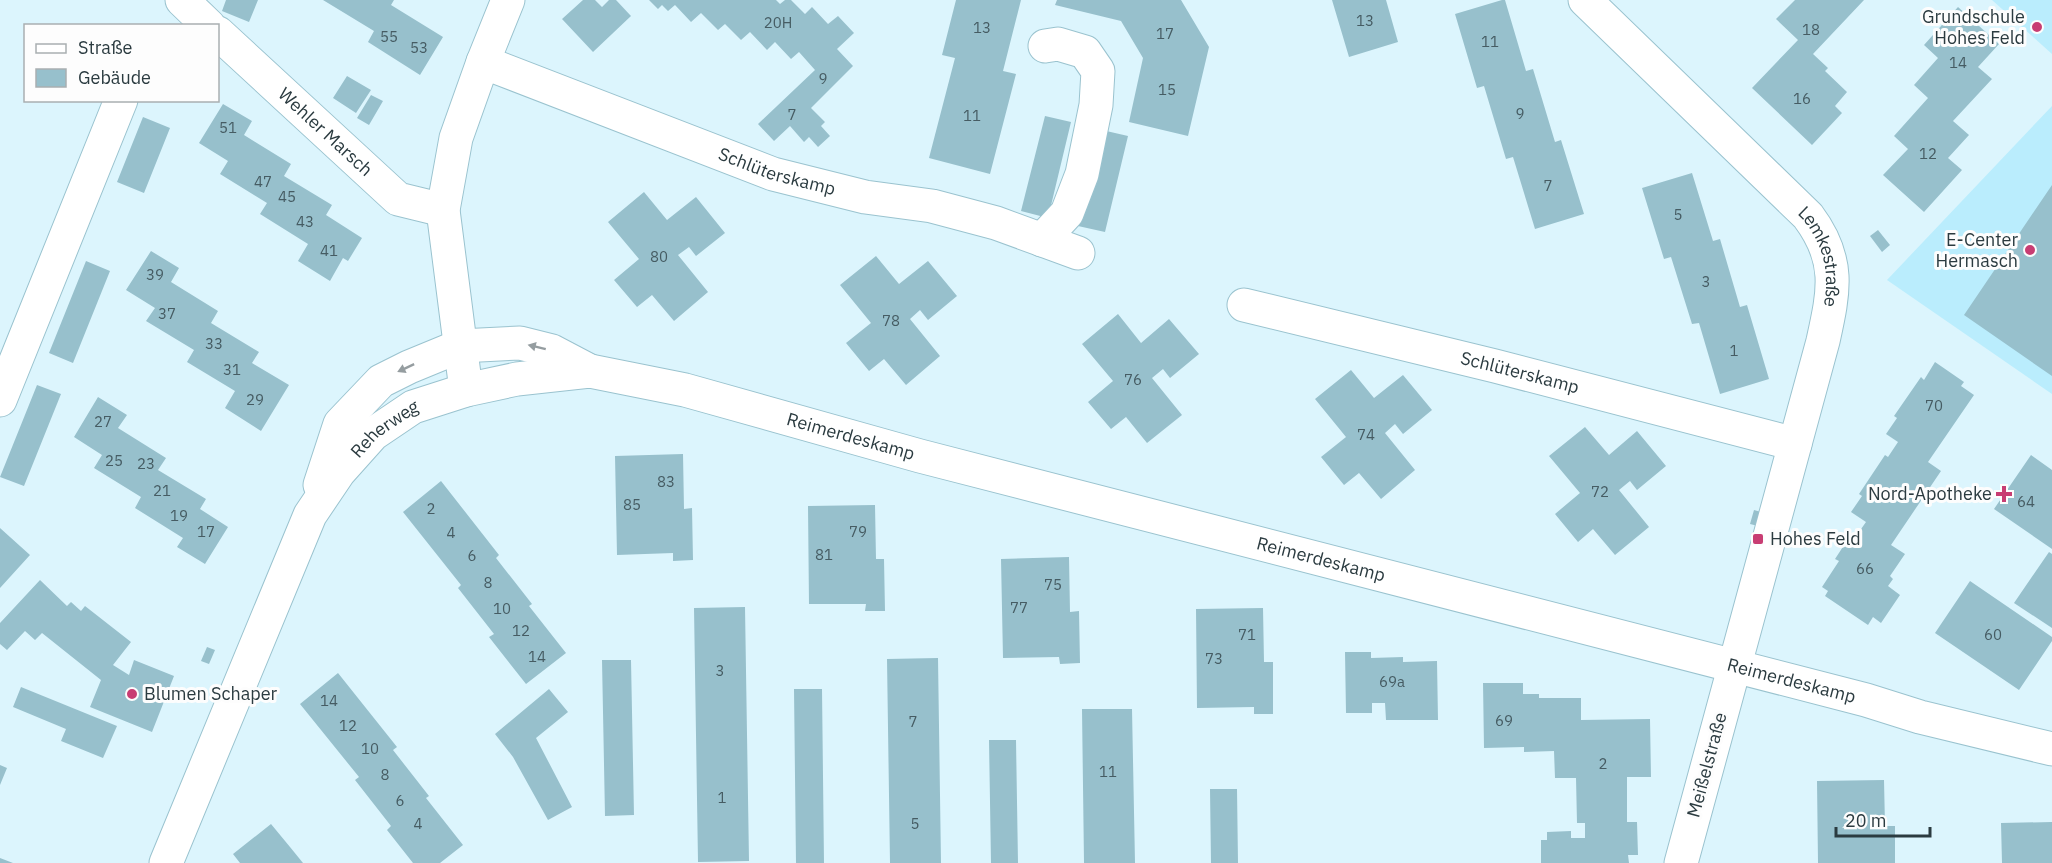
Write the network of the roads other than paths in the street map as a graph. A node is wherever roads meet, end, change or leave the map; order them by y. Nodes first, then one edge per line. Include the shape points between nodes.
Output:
1 (508, 0) edge
2 (1585, 0) edge
3 (219, 36) edge
4 (1045, 46) dead end
5 (483, 62) junction
6 (120, 102) edge
7 (443, 210) junction
8 (1042, 240) junction
9 (1078, 253) dead end
10 (1244, 305) dead end
11 (460, 346) junction
12 (590, 371) junction
13 (466, 390) junction
14 (0, 400) edge
15 (1795, 444) junction
16 (310, 515) junction
17 (1734, 666) junction
18 (2052, 749) edge
19 (166, 863) edge
20 (1681, 863) edge

1 - 5 street
2 - 15 street, Lemkestraße via 1820,231 1832,264 1833,294
3 - 7 street, Wehler Marsch via 398,199
4 - 8 street via 1058,44 1085,52 1098,71 1096,105 1082,174 1067,213
5 - 7 street via 456,138
5 - 8 street, Schlüterskamp via 773,174 864,197 932,206
6 - 14 street
7 - 11 street
8 - 9 street, Schlüterskamp
10 - 15 street, Schlüterskamp
12 -> 11 street, Reimerdeskamp via 552,351 520,343
11 - 13 street
11 -> 16 street, Reimerdeskamp via 381,381 340,424
12 - 13 street, Reimerdeskamp via 517,379
12 - 17 street, Reimerdeskamp via 685,390 920,456
13 - 16 street, Reherweg via 413,407 373,434 339,472
15 - 17 street, Lemkestraße
16 - 19 street, Reherweg
17 - 18 street, Reimerdeskamp
17 - 20 street, Meißelstraße

